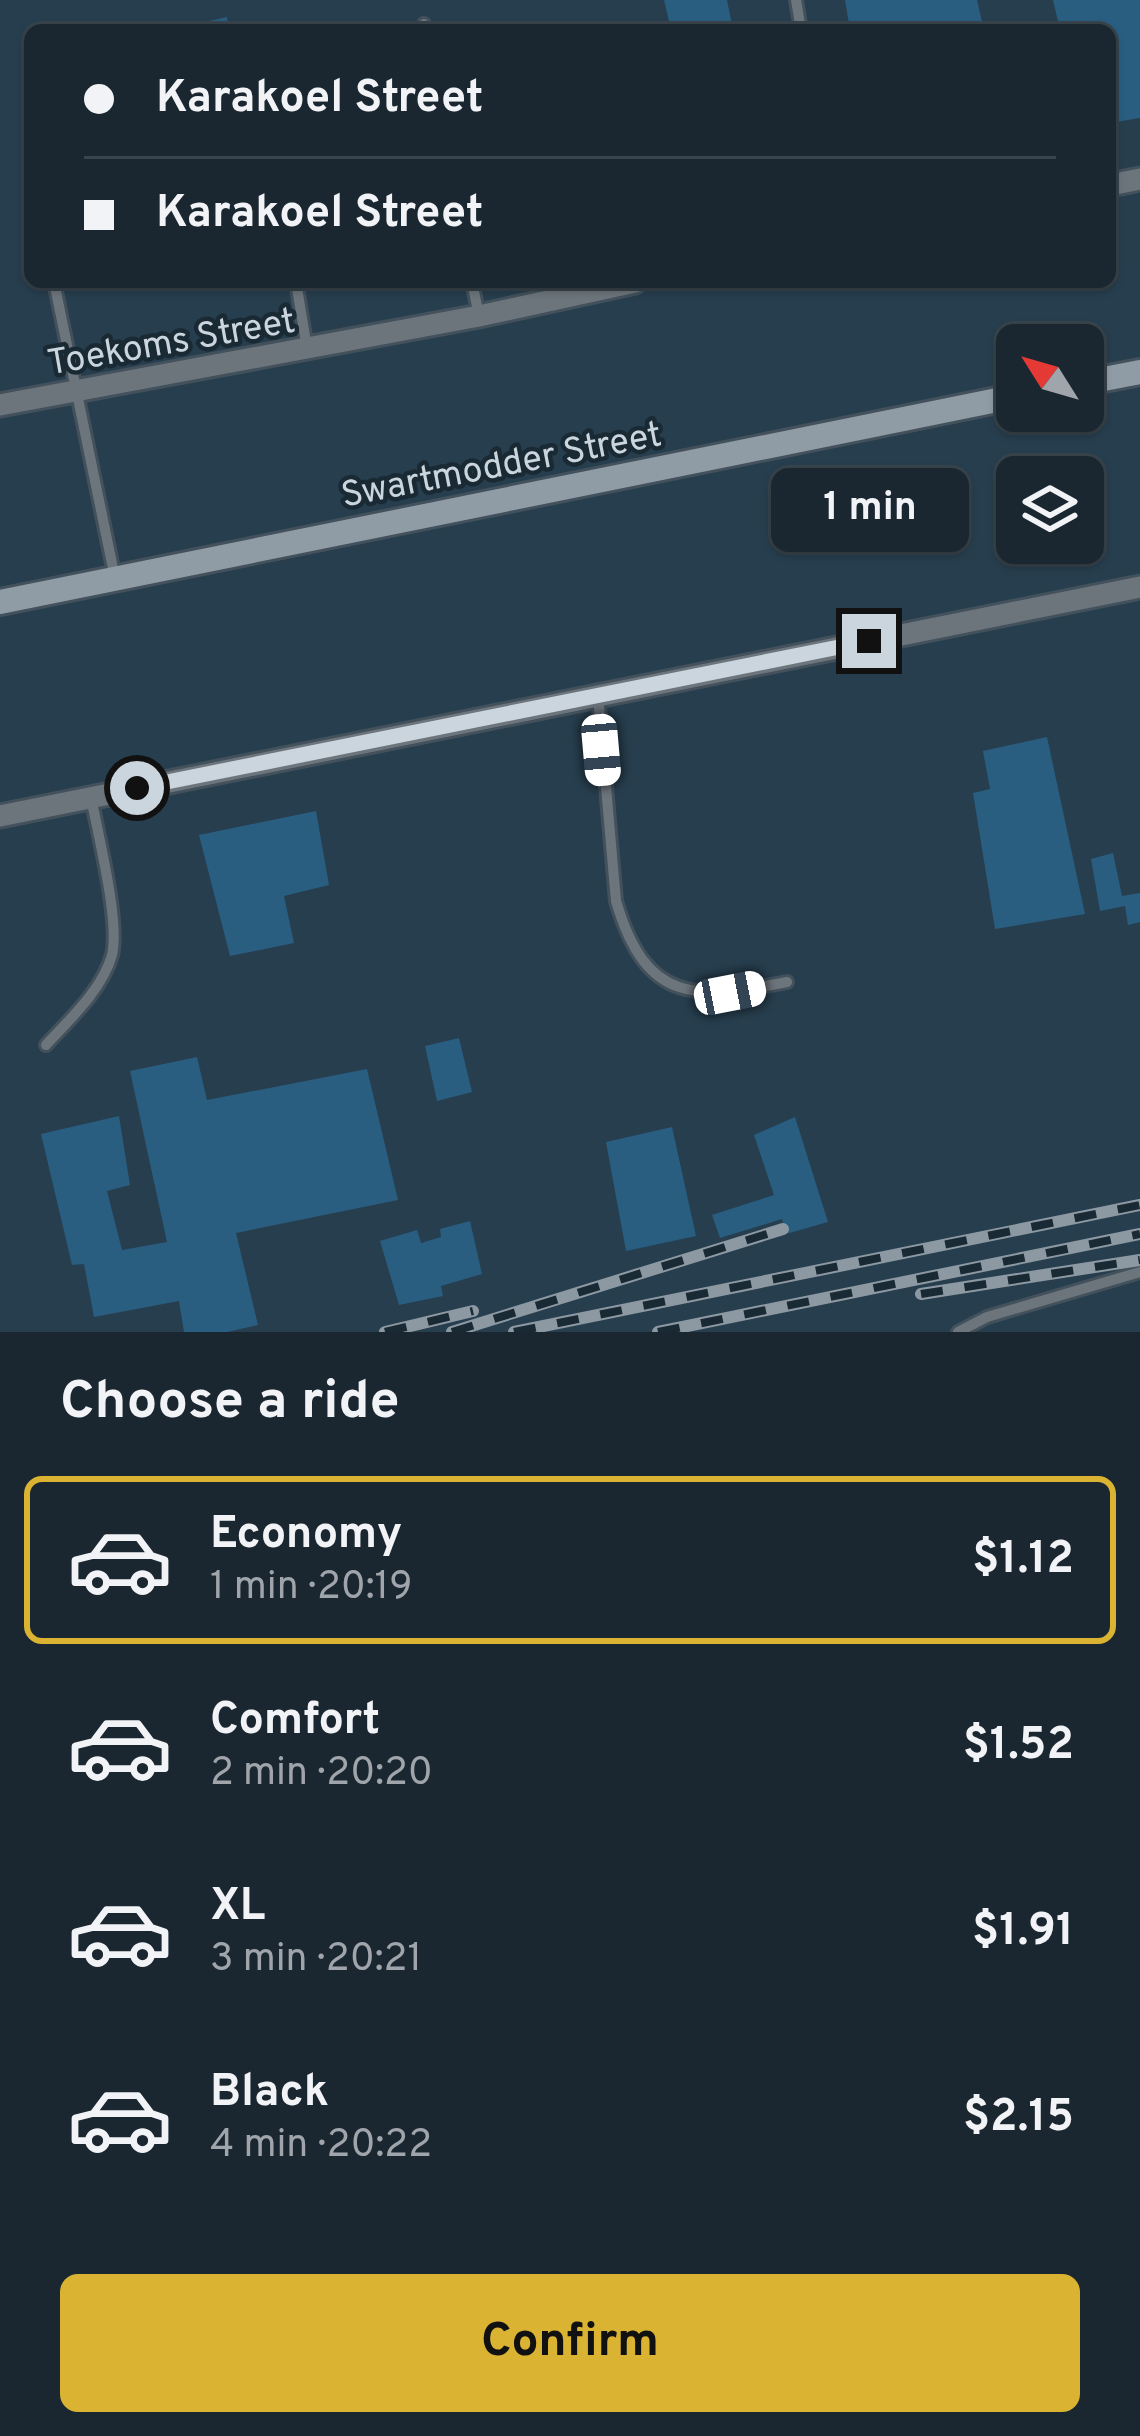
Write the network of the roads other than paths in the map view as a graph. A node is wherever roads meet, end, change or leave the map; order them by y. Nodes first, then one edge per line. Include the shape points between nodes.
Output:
1 (55, 288) edge
2 (297, 288) edge
3 (473, 288) edge
4 (587, 288) edge
5 (479, 316) junction
6 (307, 348) junction
7 (1140, 372) edge
8 (1104, 379) edge
9 (75, 391) junction
10 (996, 400) edge
11 (0, 405) edge
12 (115, 578) junction
13 (1140, 587) edge
14 (0, 602) edge
15 (598, 696) junction
16 (91, 797) junction
17 (0, 816) edge
18 (787, 982) dead end
19 (46, 1045) dead end
20 (1140, 1272) edge
21 (958, 1332) edge

1 - 9 lane
2 - 6 lane
3 - 5 lane
4 - 5 street, Toekoms Street
5 - 6 street, Toekoms Street
6 - 9 street, Toekoms Street
7 - 8 main road
9 - 11 street, Toekoms Street
9 - 12 lane
10 - 12 main road, Swartmodder Street
12 - 14 main road, Swartmodder Street
13 - 15 street
15 - 16 street
15 - 18 lane via 616,901 634,947 661,977 698,993
16 - 17 street
16 - 19 lane via 112,952 95,989
20 - 21 lane via 987,1316

